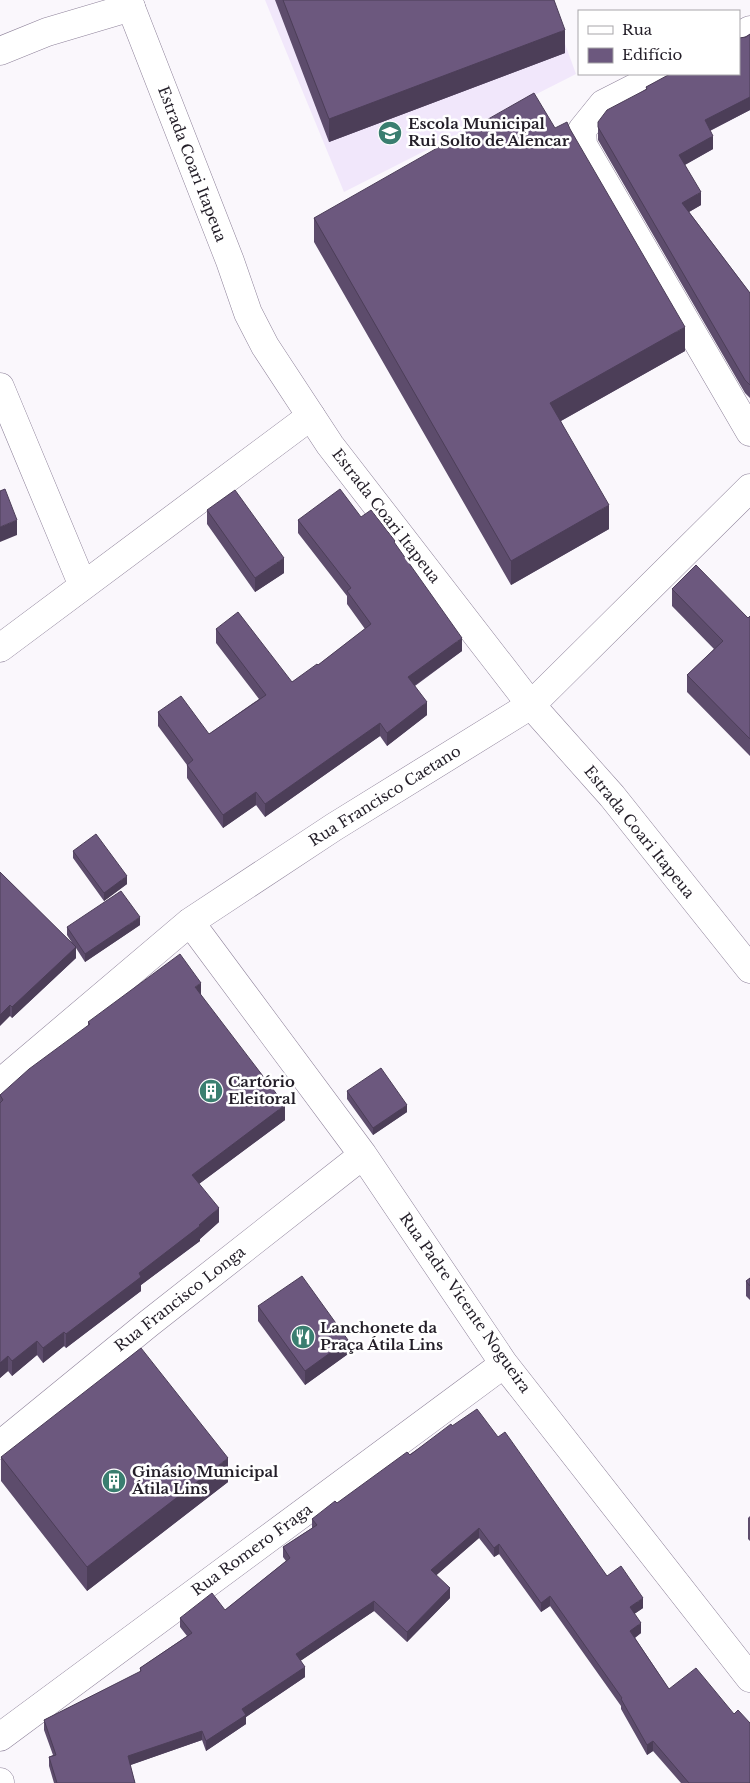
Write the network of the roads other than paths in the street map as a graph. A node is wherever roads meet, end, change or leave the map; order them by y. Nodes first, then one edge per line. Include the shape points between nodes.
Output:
1 (129, 4) edge
2 (0, 51) edge
3 (660, 75) edge
4 (0, 387) edge
5 (311, 416) junction
6 (750, 432) edge
7 (750, 488) edge
8 (83, 586) junction
9 (0, 648) edge
10 (531, 705) junction
11 (190, 922) junction
12 (750, 969) edge
13 (0, 1083) edge
14 (363, 1155) junction
15 (504, 1364) junction
16 (0, 1445) edge
17 (750, 1678) edge
18 (0, 1737) edge

1 - 2 street
1 - 5 street, Estrada Coari Itapeua via 248,313 265,346
3 - 6 street via 603,104 582,130 583,145
4 - 8 street
5 - 8 street
5 - 10 street, Estrada Coari Itapeua
7 - 10 street, Rua Francisco Caetano
8 - 9 street
10 - 11 street, Rua Francisco Caetano via 334,827
10 - 12 street, Estrada Coari Itapeua via 612,796
11 - 13 street, Rua Francisco Caetano
11 - 14 street, Rua Padre Vicente Nogueira
14 - 15 street, Rua Padre Vicente Nogueira
14 - 16 street, Rua Francisco Longa
15 - 17 street, Rua Padre Vicente Nogueira
15 - 18 street, Rua Romero Fraga

